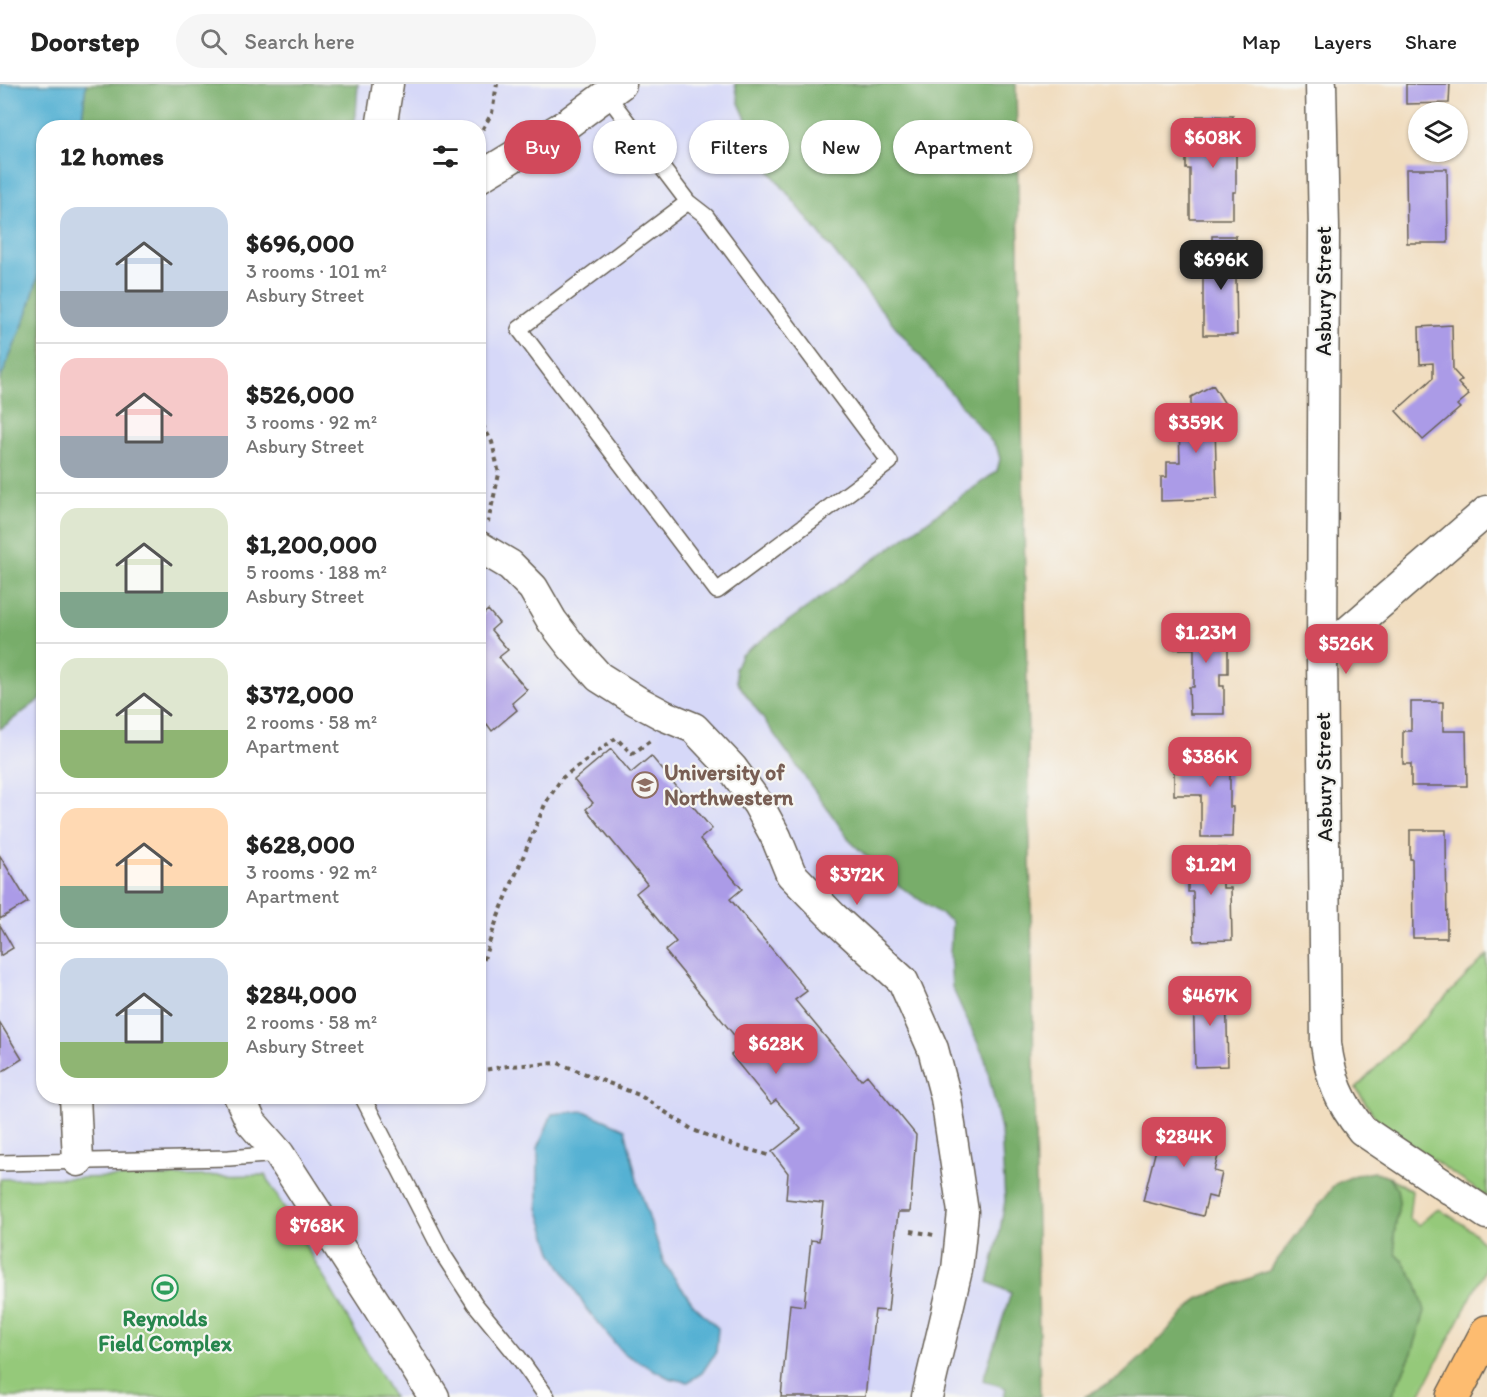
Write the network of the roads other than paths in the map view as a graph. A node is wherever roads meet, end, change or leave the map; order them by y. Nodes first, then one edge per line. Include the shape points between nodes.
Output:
1 (388, 84) edge
2 (1321, 84) edge
3 (614, 89) edge
4 (382, 120) edge
5 (486, 173) edge
6 (688, 202) junction
7 (1487, 511) edge
8 (486, 542) edge
9 (1322, 654) junction
10 (75, 1104) edge
11 (243, 1104) edge
12 (366, 1104) edge
13 (279, 1154) junction
14 (78, 1161) junction
15 (0, 1163) edge
16 (1487, 1214) edge
17 (1487, 1332) edge
18 (434, 1397) edge
19 (547, 1397) edge
20 (927, 1397) edge
21 (1453, 1397) edge

1 - 4 street
2 - 9 street, Asbury Street
3 - 5 street via 567,124
3 - 6 lane
6 - 6 lane via 706,216 890,462 717,591 519,329
7 - 9 street
8 - 20 street via 533,588 552,621 599,677 637,701 694,728 732,768 758,804 791,874 903,981 933,1049 946,1098 963,1212 957,1270
9 - 16 street, Asbury Street via 1326,1044 1330,1069 1348,1113 1362,1130
10 - 14 street
11 - 13 street via 251,1122
12 - 19 lane via 444,1256 475,1304
13 - 14 lane
13 - 18 street
14 - 15 lane
17 - 21 highway

